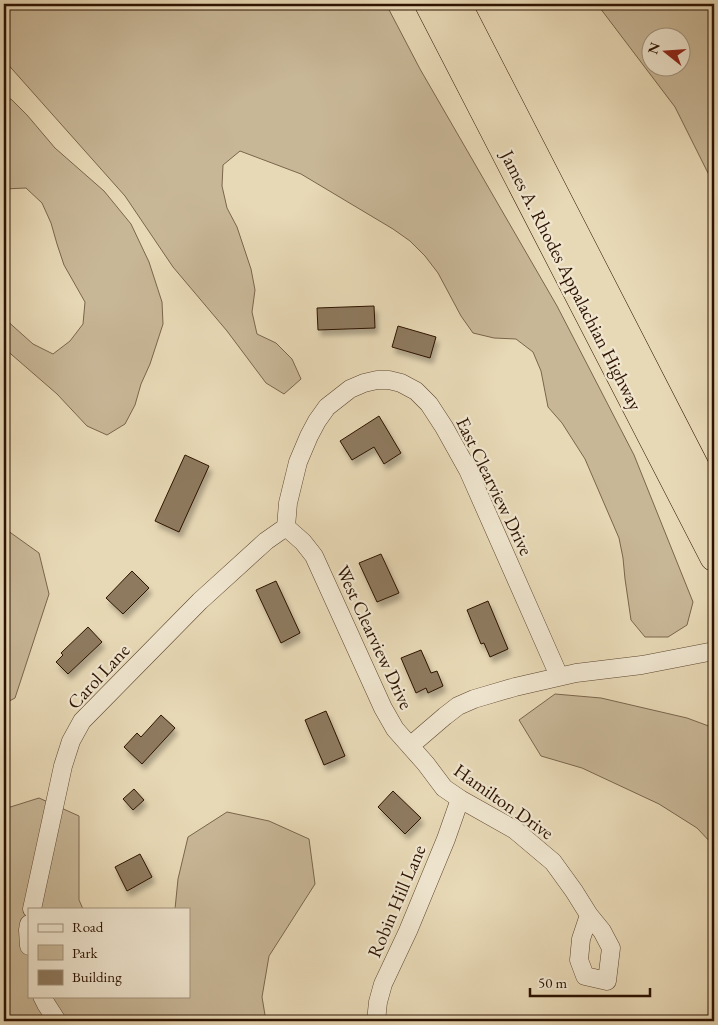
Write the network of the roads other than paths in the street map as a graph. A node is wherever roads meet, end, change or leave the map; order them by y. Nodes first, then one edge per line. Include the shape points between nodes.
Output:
1 (429, 4) edge
2 (457, 4) edge
3 (714, 504) edge
4 (286, 527) junction
5 (714, 558) edge
6 (714, 651) edge
7 (559, 676) junction
8 (410, 746) junction
9 (460, 799) junction
10 (32, 908) edge
11 (589, 915) dead end
12 (43, 998) edge
13 (57, 1021) edge
14 (376, 1021) edge

1 - 5 highway, James A. Rhodes Appalachian Highway
2 - 3 highway, James A. Rhodes Appalachian Highway
4 - 7 street, East Clearview Drive via 298,462 327,407 350,389 377,380 401,383 416,391 429,404 468,470
4 - 8 street, West Clearview Drive via 314,556 383,708
4 - 10 street, Carol Lane via 200,601 82,721 63,766
6 - 7 street, West Clearview Drive
7 - 8 street, West Clearview Drive via 466,702
8 - 9 street, Hamilton Drive via 444,788
9 - 11 street, Hamilton Drive via 515,830 553,862
9 - 14 street, Robin Hill Lane via 431,876 383,984
12 - 13 street

